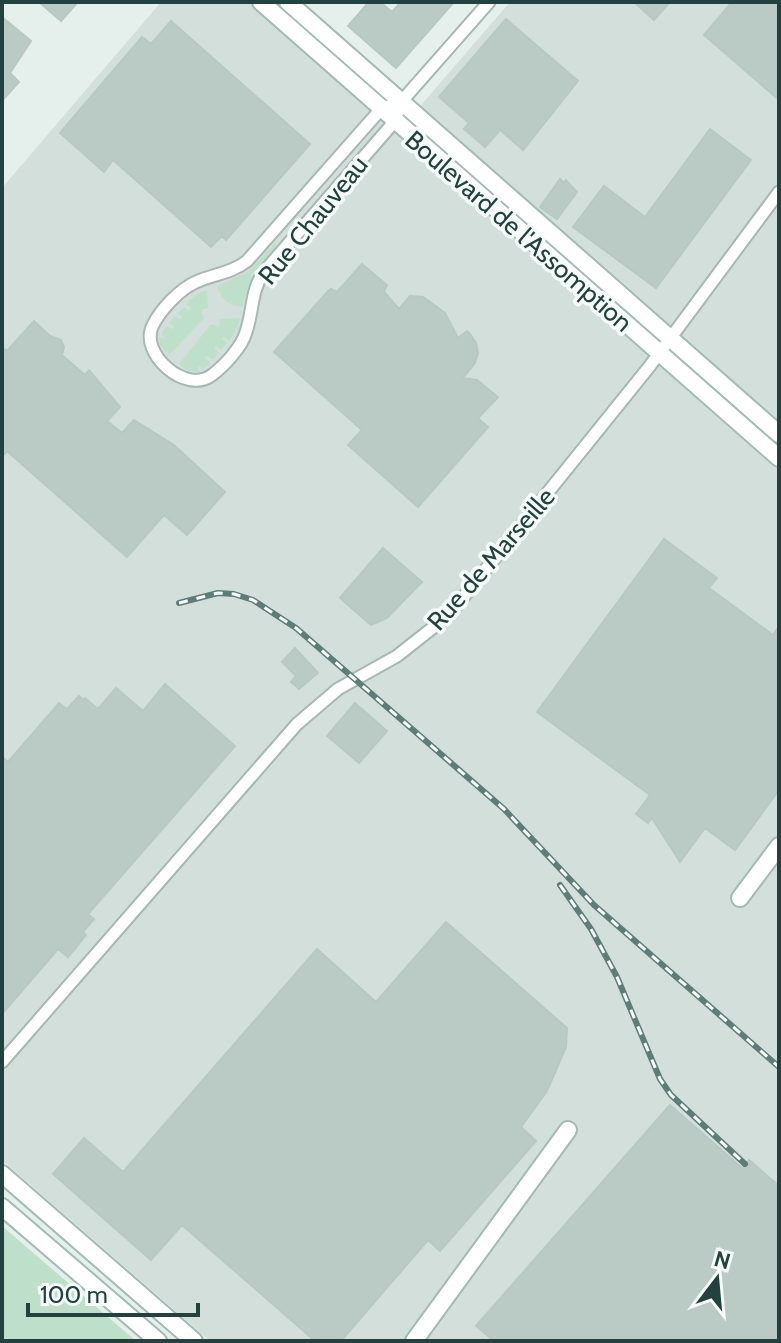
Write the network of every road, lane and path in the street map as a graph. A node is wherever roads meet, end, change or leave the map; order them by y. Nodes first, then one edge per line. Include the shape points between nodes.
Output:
1 (261, 2) edge
2 (288, 2) edge
3 (489, 2) edge
4 (401, 102) junction
5 (381, 109) junction
6 (395, 121) junction
7 (779, 192) edge
8 (670, 340) junction
9 (659, 354) junction
10 (779, 434) edge
11 (779, 458) edge
12 (779, 846) edge
13 (740, 898) dead end
14 (2, 1062) edge
15 (568, 1130) dead end
16 (2, 1174) edge
17 (2, 1207) edge
18 (158, 1341) edge
19 (194, 1341) edge
20 (414, 1341) edge

1 - 5 street, Boulevard de l'Assomption
2 - 4 street, Boulevard de l'Assomption
3 - 4 street, Rue Chauveau
4 - 5 street, Rue Chauveau
4 - 6 street, Rue Chauveau
4 - 8 street, Boulevard de l'Assomption
5 - 6 street, Boulevard de l'Assomption
5 - 6 street, Rue Chauveau via 247,261 197,282 175,298 151,328 156,355 186,380 215,373 244,337 263,273
6 - 9 street, Boulevard de l'Assomption
7 - 8 street, Rue de Marseille
8 - 9 street, Rue de Marseille
8 - 10 street, Boulevard de l'Assomption
9 - 11 street, Boulevard de l'Assomption
9 - 14 street, Rue de Marseille via 449,615 397,656 338,689 297,724
12 - 13 street
15 - 20 street
16 - 19 street
17 - 18 street

